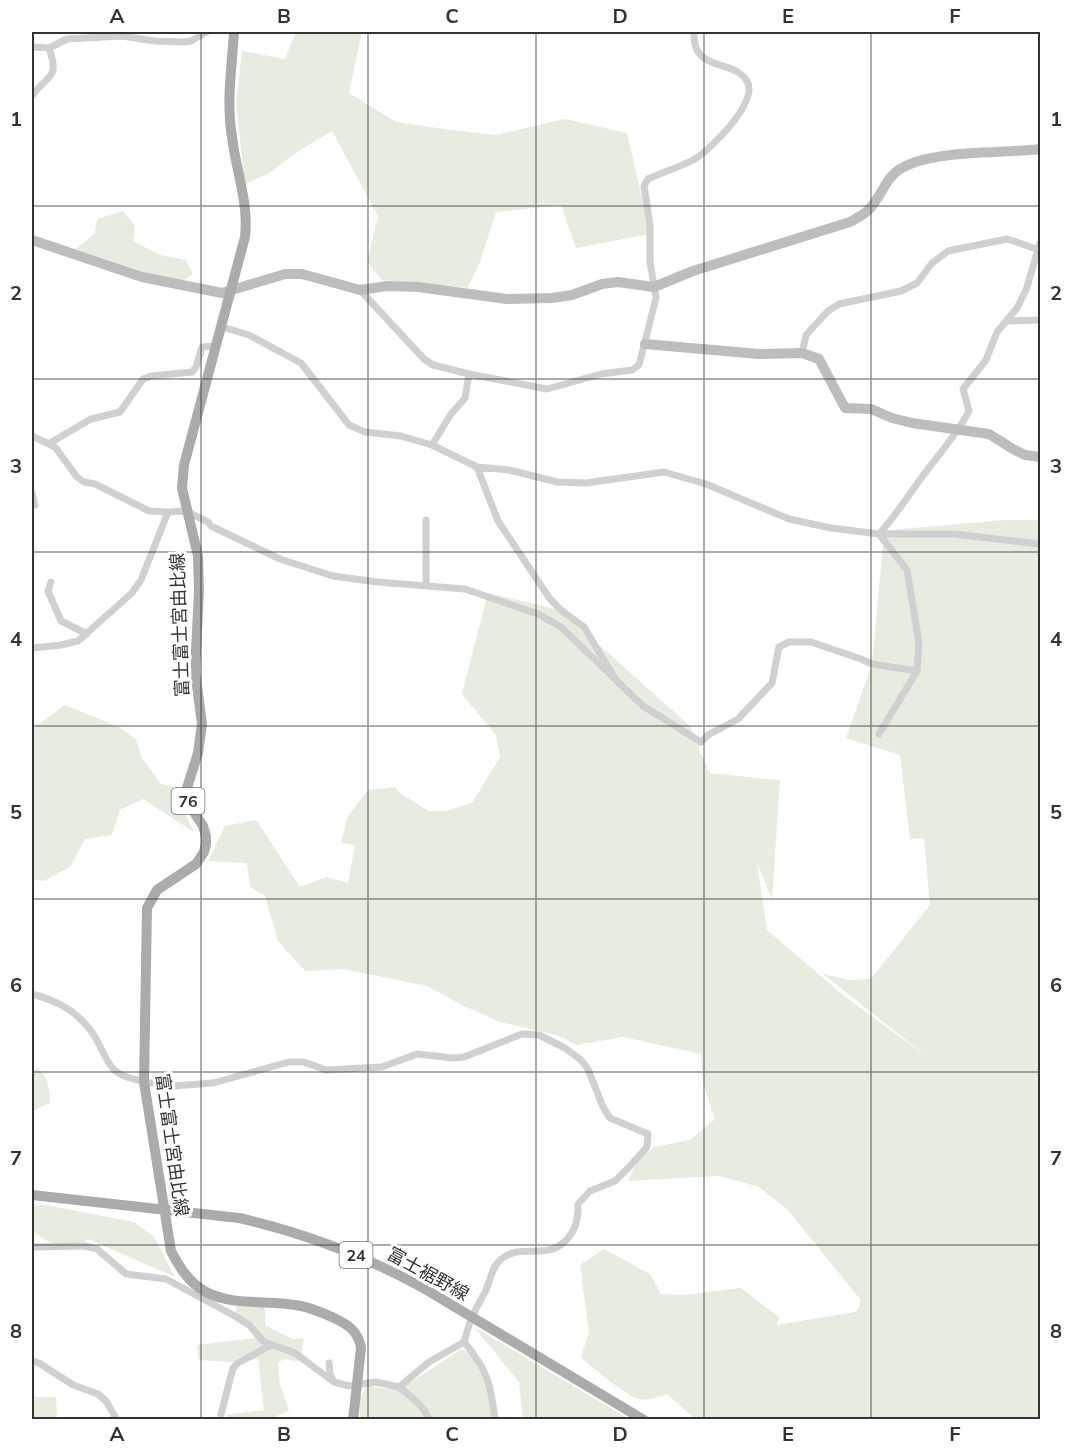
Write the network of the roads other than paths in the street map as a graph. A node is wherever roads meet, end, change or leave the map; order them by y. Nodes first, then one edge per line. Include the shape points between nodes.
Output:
1 (207, 32) edge
2 (234, 32) edge
3 (694, 32) edge
4 (32, 47) edge
5 (49, 48) junction
6 (32, 96) edge
7 (1041, 150) edge
8 (32, 240) edge
9 (1039, 246) edge
10 (654, 287) junction
11 (360, 290) junction
12 (231, 291) junction
13 (1041, 320) edge
14 (1009, 321) junction
15 (222, 327) junction
16 (645, 344) junction
17 (216, 346) junction
18 (802, 353) junction
19 (469, 374) junction
20 (960, 428) junction
21 (32, 436) edge
22 (50, 443) junction
23 (432, 445) junction
24 (1041, 457) edge
25 (477, 467) junction
26 (32, 493) edge
27 (35, 505) dead end
28 (186, 511) junction
29 (168, 512) junction
30 (426, 520) dead end
31 (879, 534) junction
32 (1041, 544) edge
33 (51, 582) dead end
34 (426, 585) junction
35 (87, 634) junction
36 (32, 648) edge
37 (917, 671) junction
38 (616, 680) junction
39 (879, 734) dead end
40 (32, 994) edge
41 (144, 1081) junction
42 (32, 1195) edge
43 (165, 1211) junction
44 (32, 1247) edge
45 (472, 1317) junction
46 (464, 1342) junction
47 (271, 1345) junction
48 (32, 1361) edge
49 (329, 1363) dead end
50 (334, 1382) junction
51 (356, 1384) junction
52 (399, 1387) junction
53 (221, 1414) dead end
54 (117, 1419) edge
55 (353, 1419) edge
56 (429, 1419) edge
57 (495, 1419) edge
58 (644, 1419) edge

1 - 5 street via 184,42 122,36 67,39
2 - 12 main road, 富士富士宮由比線 / 76 via 229,111 247,224
3 - 10 street via 695,48 713,63 746,80 747,94 734,122 695,159 648,179 644,186
4 - 5 street
5 - 6 street via 54,70
7 - 10 street via 924,159 899,169 867,212 850,222
8 - 12 street via 142,277 222,293
9 - 14 street via 1026,290
9 - 18 street via 1007,239 948,251 932,263 917,283 902,291 839,304 828,311 806,335
10 - 11 street via 618,282 562,297 507,299 418,287
10 - 16 street via 656,298
11 - 12 street via 302,274 285,274
11 - 19 street via 424,359
12 - 15 main road, 富士富士宮由比線 / 76
13 - 14 street
14 - 20 street via 997,332 986,360 963,389 969,411
15 - 17 main road, 富士富士宮由比線 / 76
15 - 23 street via 249,335 302,363 349,425 364,432 401,436
16 - 18 street via 759,354
16 - 19 street via 639,365 632,370 547,389
17 - 22 street via 202,347 192,372 143,379 120,412 91,419
17 - 28 main road, 富士富士宮由比線 / 76 via 184,465
18 - 20 street via 819,359 845,408 871,409 912,423
19 - 23 street via 465,398
20 - 24 street via 989,434 1013,450
20 - 31 street
21 - 22 street
22 - 29 street via 84,482 149,511
23 - 25 street
25 - 31 street via 557,482 586,483 664,472 706,484 789,519
25 - 38 street via 498,521 550,599 584,627
26 - 27 street
28 - 29 street
28 - 34 street via 280,559 333,576
28 - 41 main road, 富士富士宮由比線 / 76 via 198,556 195,671 202,724 186,791 188,803 203,826 206,844 195,864 157,890 147,908
29 - 35 street via 141,580
30 - 34 street
31 - 32 street via 954,534
31 - 37 street via 907,570 919,643
33 - 35 street via 48,591 61,621
34 - 38 street via 465,589 538,614 561,627
35 - 36 street via 74,643
37 - 38 street via 872,664 811,642 789,642 779,647 772,683 738,719 701,742 643,706
37 - 39 street
40 - 41 street via 68,1008 88,1027 120,1076
41 - 43 main road, 富士富士宮由比線 / 76
41 - 45 street via 173,1086 213,1083 289,1062 304,1062 326,1070 382,1067 417,1054 465,1057 522,1034 539,1035 565,1048 588,1070 610,1118 648,1134 647,1148 615,1181 590,1191 578,1204 576,1229 562,1245 542,1252 506,1255 498,1262
42 - 43 main road, 富士裾野線 / 24
43 - 45 main road, 富士裾野線 / 24 via 239,1218 340,1247 388,1269
43 - 51 main road, 富士富士宮由比線 / 76 via 171,1251 180,1269 204,1291 230,1300 300,1306 346,1323 354,1330 361,1348
44 - 47 street via 97,1249 126,1274 166,1279 249,1325
45 - 46 street
45 - 58 main road, 富士裾野線 / 24
46 - 52 street via 429,1362
46 - 57 street via 485,1370
47 - 50 street via 295,1353
47 - 53 street via 233,1368
48 - 54 street via 73,1385 98,1394
49 - 50 street
50 - 51 street
51 - 52 street via 376,1382
51 - 55 main road, 富士富士宮由比線 / 76
52 - 56 street via 426,1411

